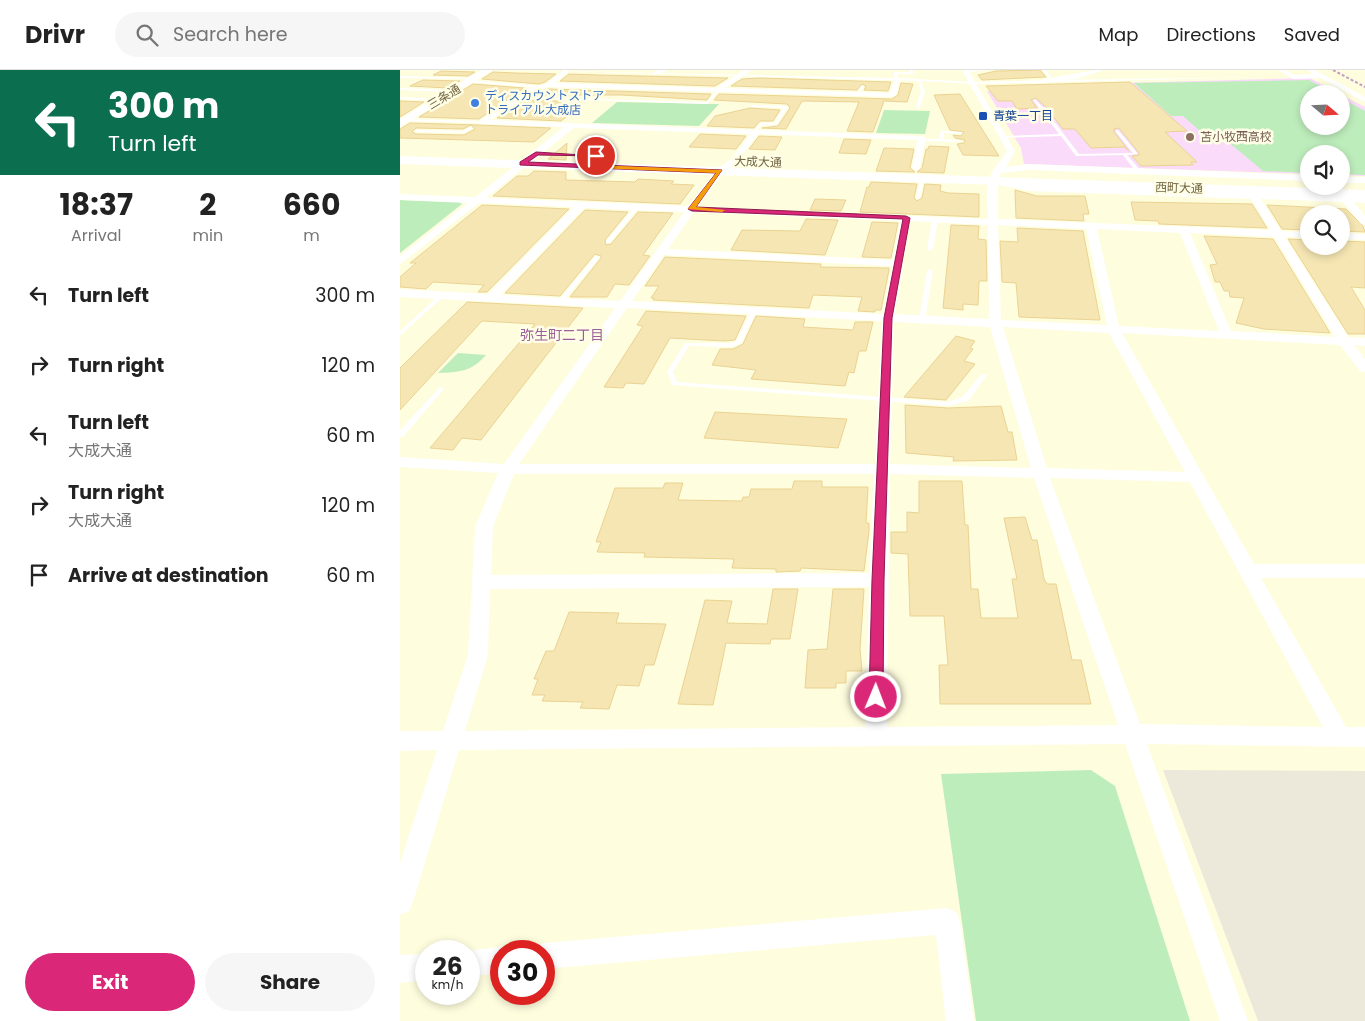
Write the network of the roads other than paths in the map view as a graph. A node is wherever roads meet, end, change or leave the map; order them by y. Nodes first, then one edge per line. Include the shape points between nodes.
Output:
1 (488, 70) edge
2 (525, 70) edge
3 (544, 70) edge
4 (665, 70) edge
5 (911, 70) edge
6 (992, 70) edge
7 (1044, 70) edge
8 (1101, 70) edge
9 (1258, 70) edge
10 (1281, 70) edge
11 (1310, 70) edge
12 (567, 71) edge
13 (577, 71) edge
14 (634, 71) edge
15 (746, 72) edge
16 (655, 73) junction
17 (968, 75) edge
18 (1321, 76) junction
19 (400, 77) edge
20 (1076, 77) junction
21 (897, 79) junction
22 (472, 80) junction
23 (919, 80) junction
24 (1052, 80) junction
25 (1032, 82) junction
26 (1088, 82) junction
27 (544, 86) junction
28 (862, 87) dead end
29 (400, 89) edge
30 (718, 90) junction
31 (453, 91) junction
32 (857, 94) junction
33 (400, 98) edge
34 (518, 98) junction
35 (440, 100) junction
36 (1036, 100) dead end
37 (1365, 100) edge
38 (751, 106) dead end
39 (918, 108) dead end
40 (1046, 113) junction
41 (991, 114) junction
42 (403, 122) edge
43 (481, 122) junction
44 (572, 125) junction
45 (417, 128) dead end
46 (756, 131) junction
47 (1117, 131) dead end
48 (961, 133) dead end
49 (1062, 135) junction
50 (1005, 137) junction
51 (921, 140) junction
52 (942, 140) junction
53 (961, 141) dead end
54 (400, 148) edge
55 (536, 153) junction
56 (1124, 154) junction
57 (400, 160) edge
58 (522, 164) junction
59 (727, 166) junction
60 (1138, 172) junction
61 (919, 173) junction
62 (995, 177) junction
63 (1300, 178) edge
64 (1350, 180) edge
65 (1365, 180) edge
66 (1300, 184) edge
67 (1350, 185) edge
68 (1365, 186) edge
69 (1365, 194) edge
70 (1254, 196) junction
71 (400, 197) edge
72 (918, 198) dead end
73 (1346, 199) junction
74 (475, 200) junction
75 (1365, 200) edge
76 (582, 204) junction
77 (638, 206) junction
78 (692, 209) junction
79 (906, 218) junction
80 (934, 219) junction
81 (993, 221) junction
82 (1365, 222) edge
83 (1092, 226) junction
84 (1184, 230) junction
85 (1278, 234) junction
86 (1300, 235) edge
87 (1350, 236) edge
88 (1365, 237) edge
89 (608, 242) dead end
90 (930, 249) dead end
91 (661, 252) junction
92 (597, 257) dead end
93 (400, 261) edge
94 (896, 263) junction
95 (930, 271) dead end
96 (400, 294) edge
97 (441, 296) junction
98 (491, 298) junction
99 (560, 302) junction
100 (624, 305) junction
101 (754, 311) junction
102 (888, 318) junction
103 (922, 320) junction
104 (995, 324) junction
105 (1114, 330) junction
106 (400, 334) edge
107 (1227, 336) junction
108 (1345, 342) junction
109 (1365, 342) edge
110 (1365, 368) edge
111 (984, 376) dead end
112 (442, 390) dead end
113 (884, 399) junction
114 (400, 435) edge
115 (400, 462) edge
116 (882, 468) junction
117 (508, 469) junction
118 (1040, 472) junction
119 (1195, 478) junction
120 (1365, 571) edge
121 (1247, 572) junction
122 (878, 580) junction
123 (482, 582) junction
124 (1133, 734) junction
125 (876, 736) junction
126 (1365, 737) edge
127 (1341, 738) junction
128 (452, 740) junction
129 (400, 741) edge
130 (400, 902) edge
131 (555, 955) edge
132 (415, 967) edge
133 (400, 969) edge
134 (960, 1021) edge
135 (1234, 1021) edge

1 - 22 street, 三条通
2 - 3 lane
3 - 12 lane
4 - 16 street
5 - 21 lane via 912,73 895,74
6 - 17 lane
7 - 24 lane
8 - 20 street
9 - 26 lane via 1270,77
10 - 18 street via 1293,77
11 - 18 street
12 - 13 lane
12 - 27 street
13 - 14 lane
14 - 16 lane
15 - 16 lane
15 - 21 lane
15 - 30 street
17 - 23 lane
17 - 25 lane
17 - 41 street
18 - 37 street
19 - 22 lane
20 - 24 street
20 - 26 street
21 - 23 lane
21 - 32 street via 892,95
22 - 27 lane
22 - 31 street, 三条通
23 - 39 lane via 923,92
24 - 25 street
25 - 26 lane
27 - 30 street
27 - 34 street
28 - 32 lane
29 - 31 lane
30 - 32 street
30 - 34 lane via 708,103
31 - 35 street, 三条通
33 - 35 lane
34 - 43 street
35 - 42 street, 三条通
36 - 40 lane
38 - 46 lane via 786,107 775,124 761,124
40 - 41 lane
40 - 49 lane
41 - 50 street
42 - 43 lane
43 - 44 street
43 - 45 lane via 464,132
44 - 46 street
44 - 55 street
46 - 51 street
46 - 59 street
47 - 56 lane via 1136,154
48 - 52 lane via 942,132
49 - 50 lane
49 - 56 lane via 1078,155
50 - 62 street via 1012,151
51 - 52 lane
51 - 61 street
52 - 53 lane
54 - 55 street, 大成大通
55 - 58 street
55 - 59 street, 大成大通
56 - 60 lane
57 - 58 street, 大成大通
58 - 59 street, 大成大通
58 - 74 street
59 - 61 street, 大成大通
59 - 78 street
60 - 62 street via 1029,167
60 - 63 street
61 - 62 street, 大成大通
61 - 72 lane
62 - 66 street, 西町大通
62 - 69 street, 西町大通
62 - 70 street via 1030,188
62 - 81 street
64 - 65 street
67 - 68 street
70 - 73 street
70 - 85 street
71 - 74 street
73 - 75 street
73 - 82 street
74 - 76 street
74 - 93 street
76 - 77 street
76 - 98 street
77 - 78 street
77 - 89 lane
78 - 79 street
78 - 91 street
79 - 80 street
79 - 94 street
80 - 81 street
80 - 90 lane
81 - 83 street
81 - 104 street
83 - 84 street
83 - 105 street
84 - 85 street
84 - 107 street
85 - 86 street
85 - 108 street
87 - 88 street
91 - 94 street
91 - 100 street
92 - 99 lane
94 - 102 street
95 - 103 lane
96 - 97 street
97 - 98 street
97 - 106 lane
98 - 99 street
99 - 100 street
100 - 101 street
100 - 117 street
101 - 102 street
101 - 113 lane via 739,342 732,345 688,344 670,372 674,384
102 - 103 street
102 - 113 street
103 - 104 street
104 - 105 street
104 - 118 street
105 - 107 street
105 - 119 street
107 - 108 street
108 - 109 street
108 - 110 street
111 - 113 lane via 966,399 948,404
112 - 114 lane
113 - 116 street
115 - 117 street
116 - 117 street
116 - 118 street
116 - 122 street
117 - 123 street via 484,527
118 - 119 street
118 - 124 street
119 - 121 street
120 - 121 street
121 - 127 street
122 - 123 street
122 - 125 street
123 - 128 street via 478,654
124 - 125 street
124 - 127 street
124 - 135 street
125 - 128 street
126 - 127 street
128 - 129 street
128 - 130 street
131 - 134 street via 947,921
132 - 133 street

